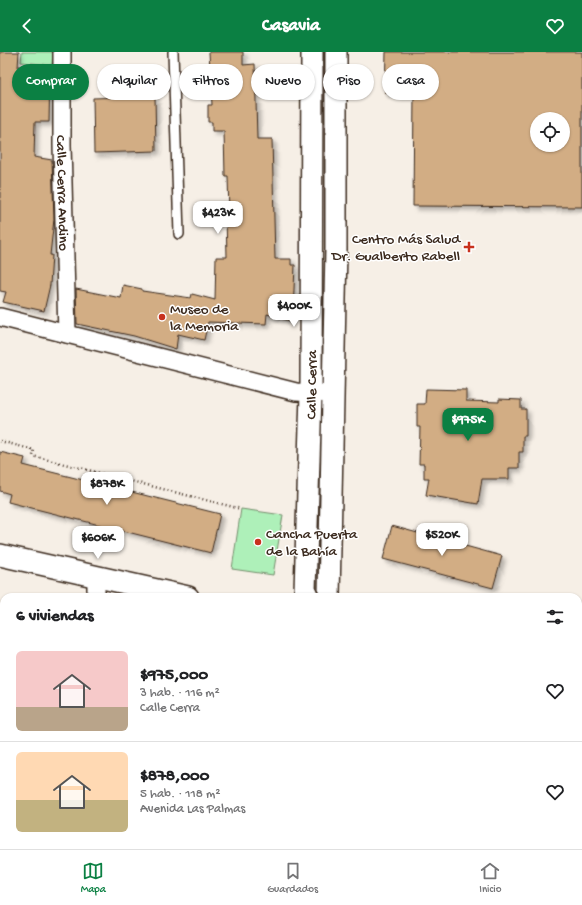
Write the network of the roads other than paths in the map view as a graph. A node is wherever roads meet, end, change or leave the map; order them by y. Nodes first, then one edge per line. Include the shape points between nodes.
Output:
1 (62, 52) edge
2 (173, 52) edge
3 (312, 52) edge
4 (336, 52) edge
5 (179, 234) dead end
6 (0, 317) edge
7 (67, 334) junction
8 (310, 394) junction
9 (334, 394) junction
10 (0, 555) edge
11 (96, 577) junction
12 (96, 593) edge
13 (170, 593) edge
14 (306, 593) edge
15 (329, 593) edge

1 - 7 street, Calle Cerra Andino
2 - 5 lane
3 - 8 street, Calle Cerra
4 - 9 street, Calle Cerra
6 - 7 street
7 - 8 street
8 - 9 street
8 - 14 street, Calle Cerra
9 - 15 street, Calle Cerra
10 - 11 street
11 - 12 street
11 - 13 street

